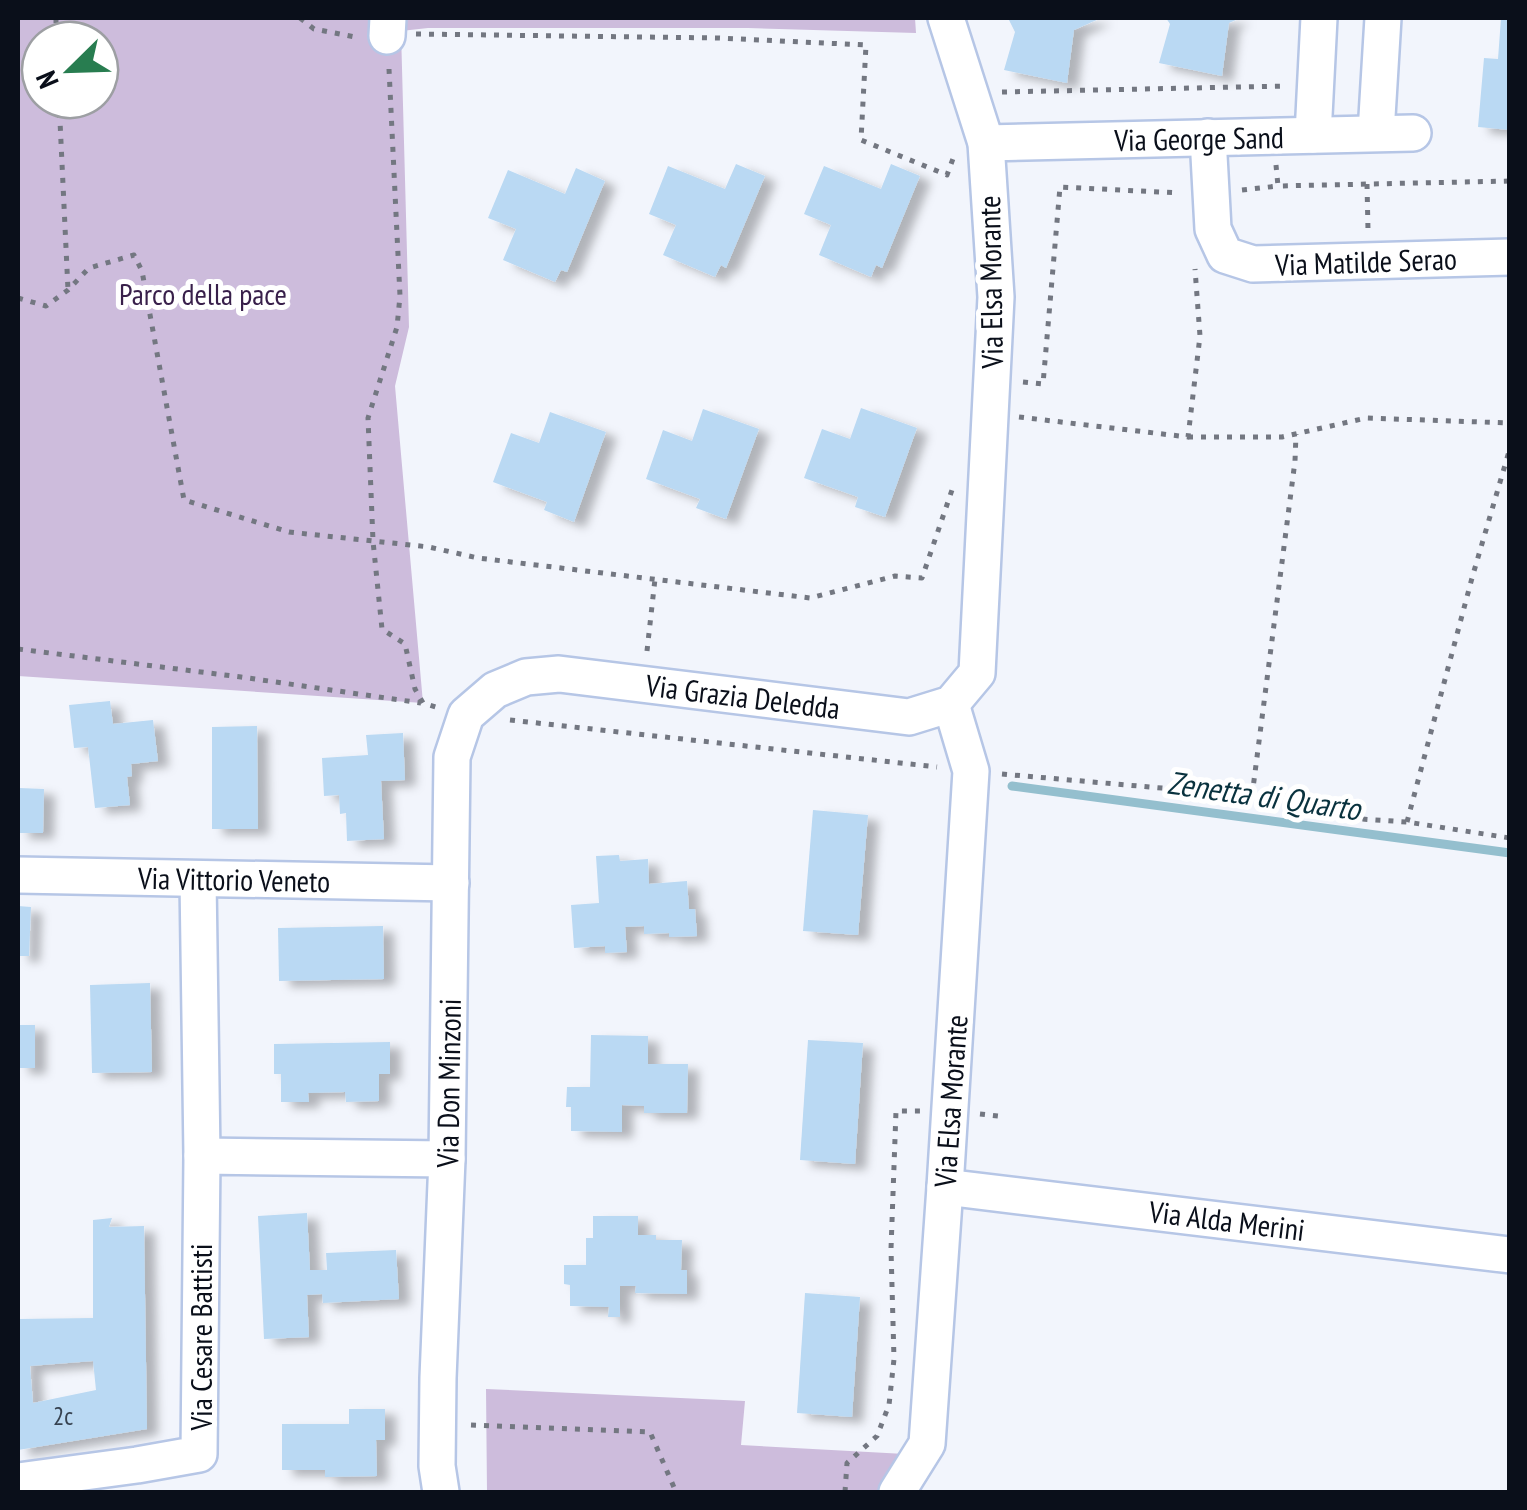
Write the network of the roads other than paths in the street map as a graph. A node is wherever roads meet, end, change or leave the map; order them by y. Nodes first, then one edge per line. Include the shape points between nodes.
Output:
1 (946, 18) edge
2 (1319, 18) edge
3 (1383, 18) edge
4 (1413, 133) dead end
5 (1376, 134) junction
6 (1312, 135) junction
7 (1208, 137) junction
8 (971, 146) junction
9 (1510, 257) edge
10 (951, 704) junction
11 (466, 715) joint
12 (18, 875) edge
13 (198, 879) junction
14 (451, 883) junction
15 (202, 1156) junction
16 (448, 1159) junction
17 (945, 1187) junction
18 (1510, 1255) edge
19 (18, 1481) edge
20 (441, 1492) edge
21 (897, 1492) edge

1 - 8 street, Via Elsa Morante via 972,98
2 - 6 street
3 - 5 street
4 - 5 street, Via George Sand
5 - 6 street, Via George Sand
6 - 7 street, Via George Sand
7 - 8 street, Via George Sand
7 - 9 street, Via Matilde Serao via 1213,228 1224,255 1253,264
8 - 10 street, Via Elsa Morante via 996,297 977,673
10 - 11 street, Via Grazia Deledda via 909,717 559,674 526,677 495,690
10 - 17 street, Via Elsa Morante via 971,771
11 - 14 street, Via Don Minzoni via 452,757
12 - 13 street, Via Vittorio Veneto
13 - 14 street, Via Vittorio Veneto
13 - 15 street, Via Cesare Battisti
14 - 16 street, Via Don Minzoni
15 - 16 street
15 - 19 street, Via Cesare Battisti via 200,1454
16 - 20 street, Via Don Minzoni
17 - 18 street, Via Alda Merini
17 - 21 street, Via Elsa Morante via 926,1444

